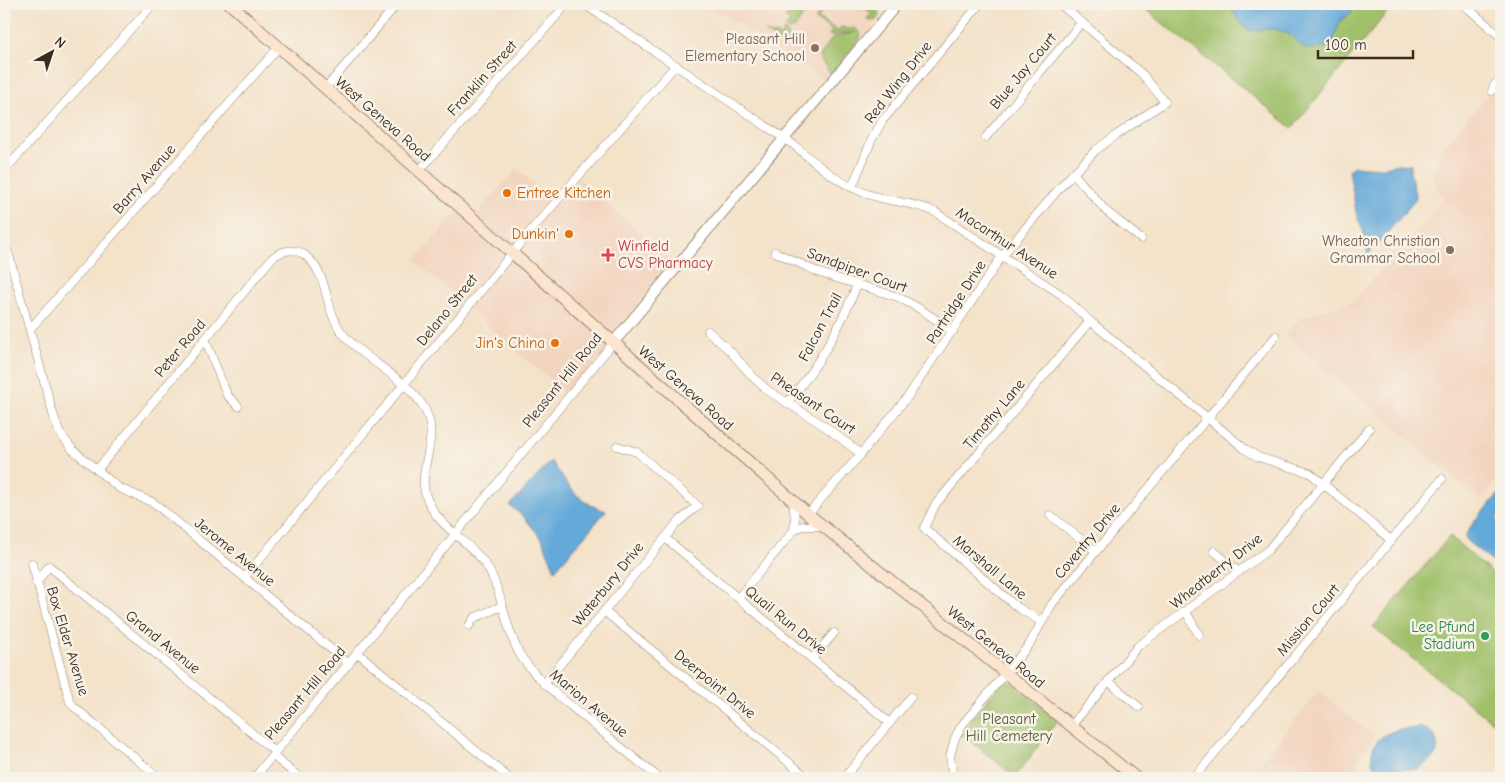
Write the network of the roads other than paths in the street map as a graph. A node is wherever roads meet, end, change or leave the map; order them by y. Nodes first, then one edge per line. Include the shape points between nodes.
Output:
1 (153, 4) edge
2 (230, 4) edge
3 (397, 4) edge
4 (567, 4) edge
5 (584, 4) edge
6 (897, 4) edge
7 (980, 4) edge
8 (1060, 4) edge
9 (1463, 4) edge
10 (1082, 22) junction
11 (1501, 37) edge
12 (278, 47) junction
13 (676, 65) junction
14 (1501, 78) edge
15 (325, 88) junction
16 (1492, 92) dead end
17 (986, 137) dead end
18 (784, 138) junction
19 (4, 171) edge
20 (419, 171) junction
21 (1073, 173) junction
22 (852, 187) junction
23 (1141, 239) dead end
24 (4, 243) edge
25 (287, 250) joint
26 (775, 252) dead end
27 (512, 253) junction
28 (1002, 256) junction
29 (857, 285) junction
30 (1090, 321) junction
31 (30, 329) junction
32 (708, 331) dead end
33 (953, 331) junction
34 (1276, 336) dead end
35 (205, 339) junction
36 (612, 343) junction
37 (404, 385) junction
38 (787, 404) junction
39 (238, 406) dead end
40 (1207, 418) junction
41 (1369, 429) dead end
42 (617, 446) dead end
43 (861, 454) junction
44 (98, 470) junction
45 (1442, 479) dead end
46 (1324, 483) junction
47 (792, 500) junction
48 (808, 514) junction
49 (1050, 515) dead end
50 (823, 526) junction
51 (924, 528) joint
52 (794, 530) junction
53 (456, 535) junction
54 (665, 538) junction
55 (1391, 540) junction
56 (1096, 551) junction
57 (1214, 551) dead end
58 (32, 563) dead end
59 (1239, 572) junction
60 (245, 577) junction
61 (36, 582) junction
62 (738, 598) junction
63 (502, 606) junction
64 (604, 611) junction
65 (1186, 612) junction
66 (1042, 622) junction
67 (469, 626) dead end
68 (834, 633) dead end
69 (1199, 635) dead end
70 (358, 654) junction
71 (812, 658) junction
72 (349, 664) junction
73 (1006, 674) junction
74 (1108, 681) junction
75 (544, 684) junction
76 (911, 697) dead end
77 (1139, 707) dead end
78 (890, 723) junction
79 (1071, 726) junction
80 (274, 754) junction
81 (159, 778) edge
82 (254, 778) edge
83 (300, 778) edge
84 (510, 778) edge
85 (659, 778) edge
86 (808, 778) edge
87 (844, 778) edge
88 (953, 778) edge
89 (1136, 778) edge
90 (1194, 778) edge

1 - 19 street
2 - 12 main road, West Geneva Road
3 - 15 street
4 - 20 street, Franklin Street
5 - 13 street, Macarthur Avenue
6 - 18 street, Pleasant Hill Road
7 - 22 street, Red Wing Drive via 883,120
8 - 10 street
9 - 11 street
10 - 17 street, Blue Jay Court
10 - 21 street, Partridge Drive via 1142,74 1165,102 1115,136
12 - 15 main road, West Geneva Road
12 - 31 street, Barry Avenue
13 - 18 street, Macarthur Avenue
13 - 27 street, Delano Street
14 - 16 street
15 - 20 main road, West Geneva Road
18 - 22 street, Macarthur Avenue via 829,174
18 - 36 street, Pleasant Hill Road
20 - 27 main road, West Geneva Road
21 - 23 street via 1106,211
21 - 28 street, Partridge Drive
22 - 28 street, Macarthur Avenue via 877,197 926,208
24 - 31 street
25 - 35 street, Peter Road via 272,258
25 - 37 street, Marion Avenue via 306,255 318,270 332,315 342,332
26 - 29 street, Sandpiper Court via 820,273
27 - 36 main road, West Geneva Road
27 - 37 street, Delano Street
28 - 30 street, Macarthur Avenue via 1062,295
28 - 33 street, Partridge Drive
29 - 33 street, Sandpiper Court via 898,297
29 - 38 street, Falcon Trail via 815,368
30 - 40 street, Macarthur Avenue
30 - 51 street, Timothy Lane via 935,505
31 - 44 street via 59,432 73,450
32 - 38 street, Pheasant Court via 754,378
33 - 43 street, Partridge Drive via 909,395
34 - 40 street, Coventry Drive
35 - 39 street via 227,395
35 - 44 street, Peter Road
36 - 47 main road, West Geneva Road
36 - 53 street, Pleasant Hill Road
37 - 53 street, Marion Avenue via 430,420 430,446 424,472 428,502
37 - 60 street, Delano Street
38 - 43 street, Pheasant Court via 826,427
40 - 46 street, Macarthur Avenue via 1252,454 1302,469
40 - 56 street, Coventry Drive
41 - 46 street, Wheatberry Drive
42 - 54 street, Waterbury Drive via 637,452 698,506
43 - 48 street, Partridge Drive
44 - 60 street, Jerome Avenue via 119,488 154,503
45 - 55 street, Mission Court
46 - 55 street, Macarthur Avenue
46 - 59 street, Wheatberry Drive via 1268,550
47 - 48 main road, West Geneva Road
47 - 52 street
48 - 50 main road, West Geneva Road
49 - 56 street
50 - 52 street via 802,526
50 - 73 main road, West Geneva Road
51 - 66 street, Marshall Lane via 1017,607
52 - 62 street
53 - 63 street, Marion Avenue via 486,565
53 - 70 street, Pleasant Hill Road
54 - 62 street, Quail Run Drive
54 - 64 street, Waterbury Drive
55 - 90 street, Mission Court
56 - 66 street, Coventry Drive via 1052,604
57 - 59 street
58 - 61 street, Box Elder Avenue
59 - 65 street, Wheatberry Drive
60 - 72 street, Jerome Avenue
61 - 80 street, Grand Avenue via 50,566
61 - 81 street, Box Elder Avenue via 73,706
62 - 71 street, Quail Run Drive
63 - 67 street via 474,618
63 - 75 street, Marion Avenue via 520,654
64 - 75 street, Waterbury Drive
64 - 86 street, Deerpoint Drive
65 - 69 street
65 - 74 street, Wheatberry Drive via 1138,646
66 - 73 street, Coventry Drive
68 - 71 street
70 - 72 street, Pleasant Hill Road
70 - 84 street
71 - 78 street, Quail Run Drive
72 - 80 street, Pleasant Hill Road
73 - 79 main road, West Geneva Road
73 - 88 street, Coventry Drive via 962,725 955,738 950,756
74 - 77 street
74 - 79 street, Wheatberry Drive
75 - 85 street, Marion Avenue
76 - 78 street
78 - 87 street
79 - 89 main road, West Geneva Road
80 - 82 street, Pleasant Hill Road
80 - 83 street, Grand Avenue

